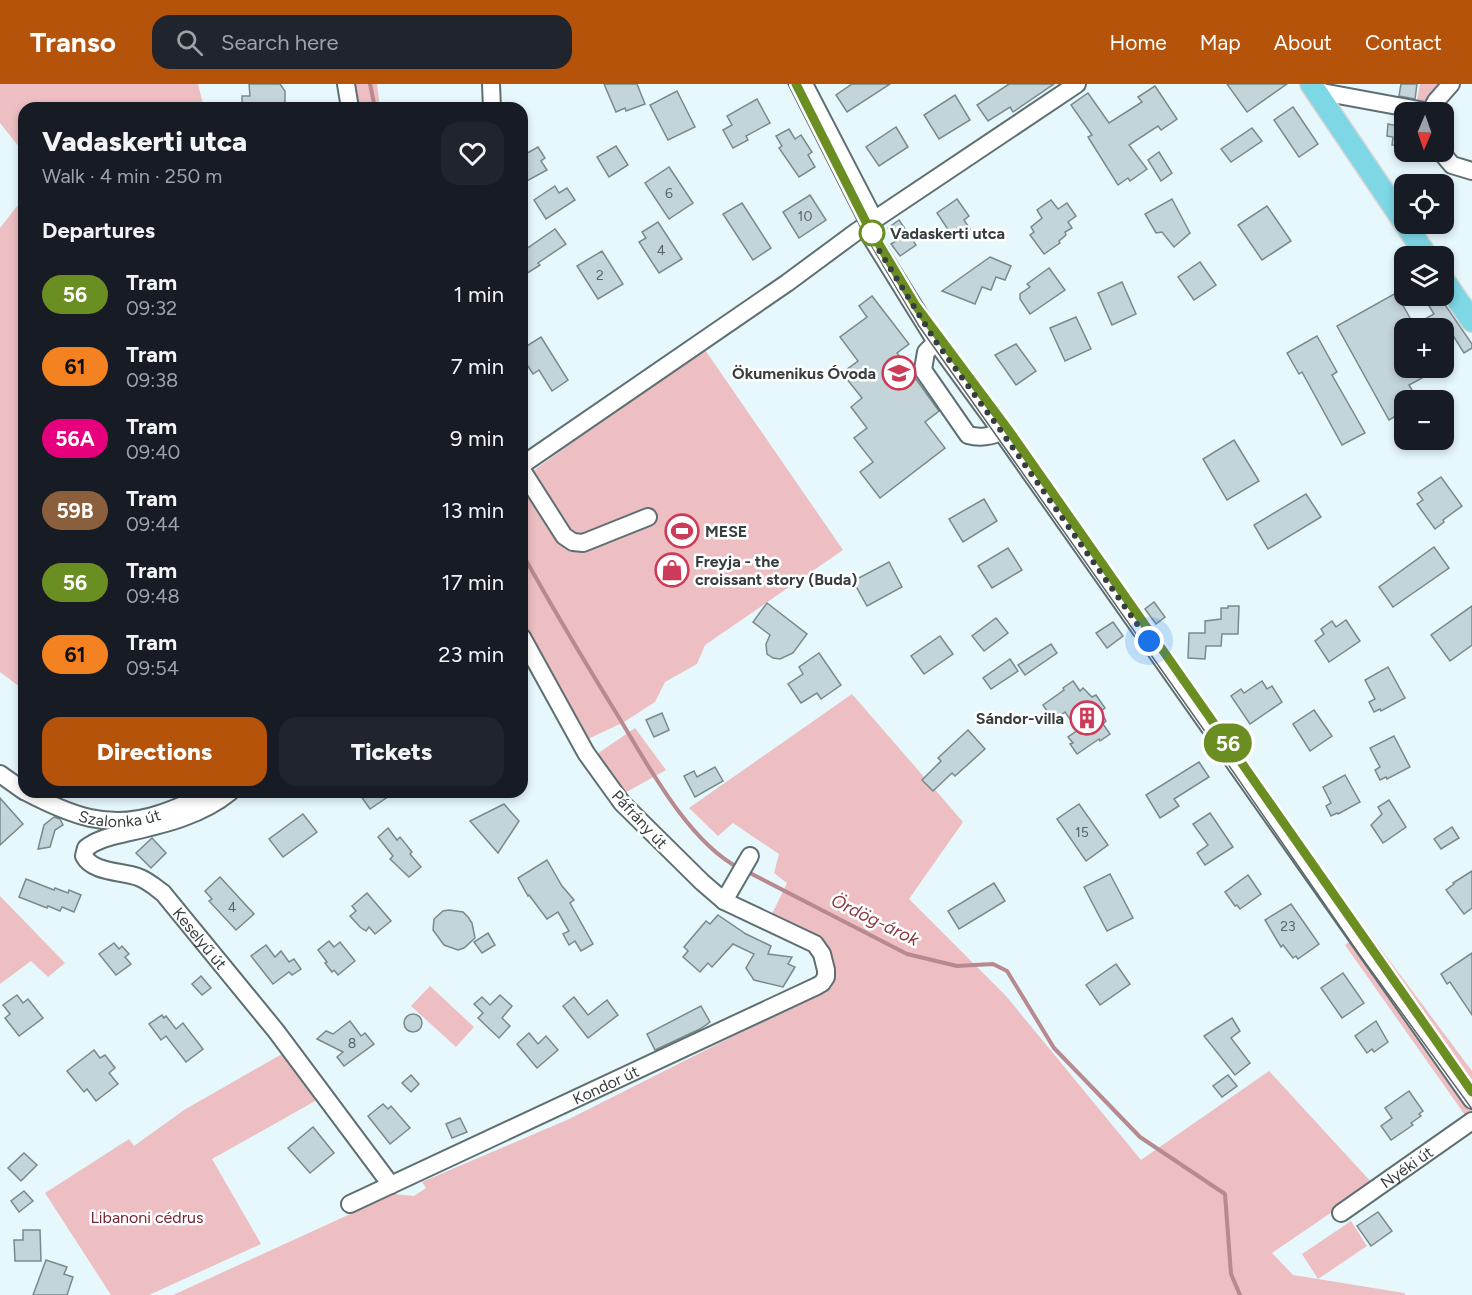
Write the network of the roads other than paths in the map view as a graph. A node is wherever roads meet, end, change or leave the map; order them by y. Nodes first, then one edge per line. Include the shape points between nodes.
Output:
1 (346, 84) edge
2 (490, 84) edge
3 (804, 84) edge
4 (1077, 84) edge
5 (1451, 84) edge
6 (1313, 88) edge
7 (349, 102) edge
8 (492, 102) edge
9 (1435, 102) edge
10 (1394, 105) edge
11 (1449, 162) edge
12 (1472, 171) edge
13 (1394, 208) edge
14 (869, 223) junction
15 (1454, 295) edge
16 (1472, 321) edge
17 (936, 342) junction
18 (1001, 431) junction
19 (528, 458) edge
20 (528, 470) edge
21 (648, 517) dead end
22 (528, 648) edge
23 (0, 774) edge
24 (18, 786) edge
25 (38, 798) edge
26 (199, 798) edge
27 (221, 798) edge
28 (750, 856) dead end
29 (724, 901) junction
30 (815, 944) joint
31 (1472, 1100) edge
32 (1472, 1121) edge
33 (391, 1185) junction
34 (350, 1204) dead end
35 (1341, 1213) dead end

1 - 7 street
2 - 8 street
3 - 14 street
4 - 14 street
5 - 9 street
6 - 10 street
6 - 13 main road
11 - 12 street
14 - 17 street
14 - 19 street
15 - 16 main road
17 - 18 street
17 - 18 street via 926,352 923,370 968,435 996,435
18 - 31 street
20 - 21 street via 564,536 573,542 589,541
22 - 29 street, Páfrány út via 586,753 622,803
23 - 24 street, Szalonka út
25 - 26 street, Szalonka út via 83,818 108,821 136,820
27 - 33 street, Keselyű út via 176,820 100,840 86,848 84,856 91,864 138,876 163,893 276,1031
28 - 29 street
29 - 30 street, Páfrány út
30 - 33 street, Kondor út via 826,970 826,977 817,986
32 - 35 street, Nyéki út
33 - 34 street, Kondor út

